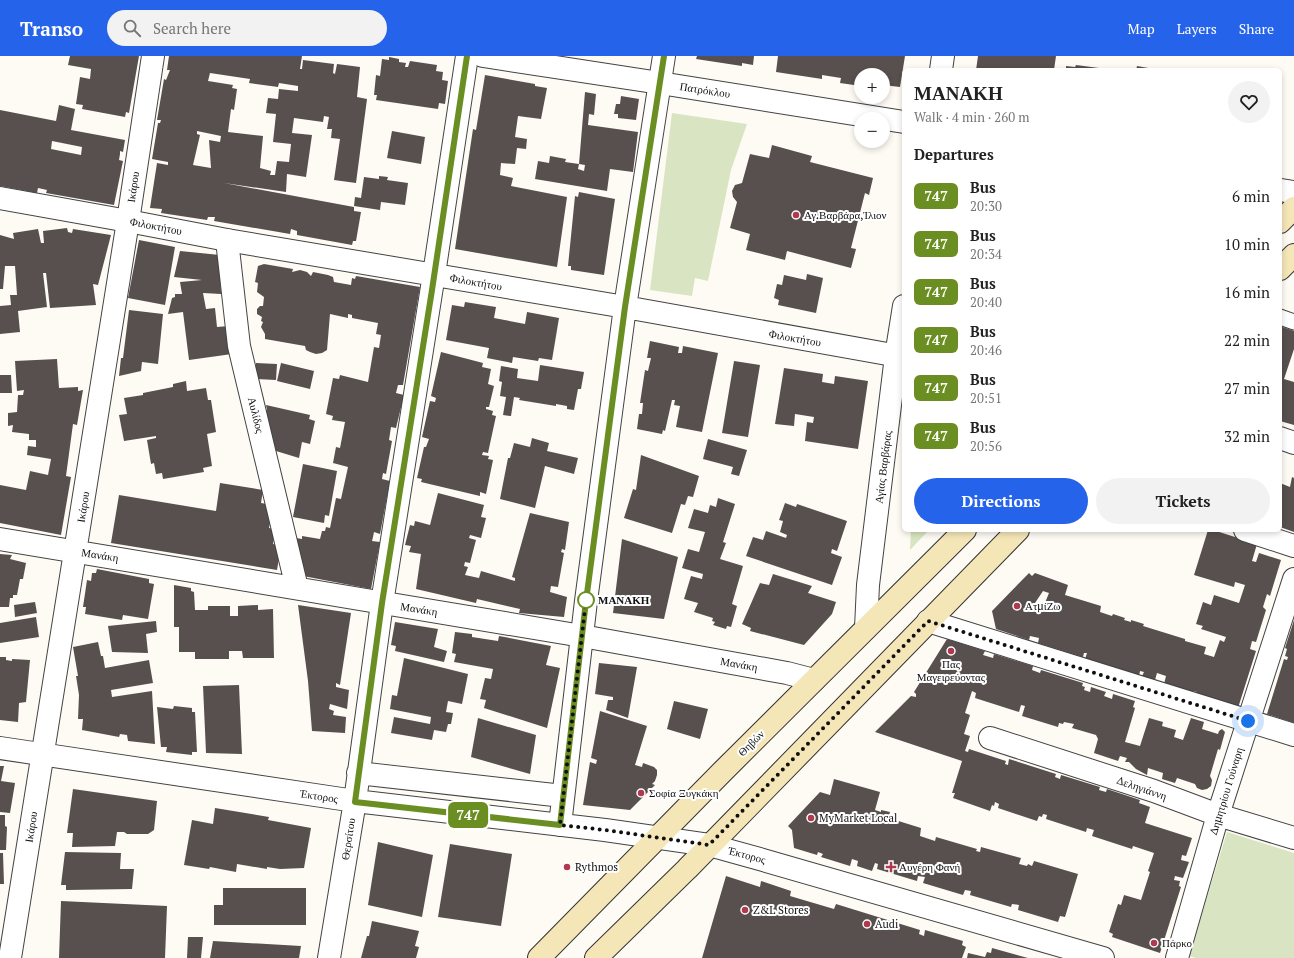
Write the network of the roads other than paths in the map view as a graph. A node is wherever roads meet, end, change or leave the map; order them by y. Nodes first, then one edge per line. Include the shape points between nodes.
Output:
1 (152, 56) edge
2 (467, 56) edge
3 (483, 56) edge
4 (664, 56) edge
5 (942, 56) edge
6 (941, 68) edge
7 (660, 83) junction
8 (902, 122) edge
9 (1282, 190) edge
10 (1294, 192) edge
11 (0, 198) edge
12 (1294, 208) edge
13 (1282, 220) edge
14 (128, 221) junction
15 (227, 240) junction
16 (434, 274) junction
17 (625, 307) junction
18 (1282, 318) edge
19 (1294, 322) edge
20 (902, 331) edge
21 (900, 356) edge
22 (1282, 439) edge
23 (1294, 443) edge
24 (963, 532) edge
25 (1016, 532) edge
26 (1251, 532) edge
27 (0, 539) edge
28 (1294, 546) edge
29 (76, 551) junction
30 (1294, 579) edge
31 (297, 588) junction
32 (382, 603) junction
33 (928, 621) junction
34 (866, 628) junction
35 (582, 636) junction
36 (814, 680) junction
37 (1248, 721) junction
38 (1294, 735) edge
39 (990, 738) dead end
40 (0, 748) edge
41 (43, 755) junction
42 (358, 774) junction
43 (563, 796) junction
44 (355, 802) junction
45 (1218, 815) junction
46 (560, 825) junction
47 (657, 838) junction
48 (1294, 838) edge
49 (709, 845) junction
50 (10, 958) edge
51 (329, 958) edge
52 (539, 958) edge
53 (596, 958) edge
54 (1103, 958) edge
55 (1177, 958) edge

1 - 14 street, Ικάρου
2 - 16 street, Θερσίτου
3 - 7 street, Πατρόκλου
4 - 7 street
5 - 6 street
7 - 8 street, Πατρόκλου
7 - 17 street
9 - 10 street
11 - 14 street, Φιλοκτήτου
12 - 13 main road
14 - 15 street, Φιλοκτήτου
14 - 29 street, Ικάρου
15 - 16 street, Φιλοκτήτου
15 - 31 street, Αυλίδος via 239,346
16 - 17 street, Φιλοκτήτου
16 - 32 street, Θερσίτου
17 - 21 street, Φιλοκτήτου
17 - 35 street
18 - 19 lane
20 - 21 street, Αγίας Βαρβάρας
21 - 34 street, Αγίας Βαρβάρας via 868,585
22 - 23 street
24 - 34 main road, Θηβών
25 - 33 main road
26 - 28 street
27 - 29 street, Μανάκη
29 - 31 street, Μανάκη
29 - 41 street, Ικάρου
30 - 37 street, Δημητρίου Γούναρη
31 - 32 street, Μανάκη
32 - 35 street, Μανάκη
32 - 42 street, Θερσίτου
33 - 37 street
33 - 49 main road
34 - 36 main road, Θηβών
35 - 36 street, Μανάκη
35 - 43 street
36 - 47 main road, Θηβών
37 - 38 street
37 - 45 street, Δημητρίου Γούναρη
39 - 45 street, Δεληγιάννη via 1154,791
40 - 41 street, Έκτορος
41 - 44 street, Έκτορος
41 - 50 street, Ικάρου
42 - 43 street
42 - 44 street, Θερσίτου
43 - 46 street
44 - 46 street, Έκτορος
44 - 51 street, Θερσίτου
45 - 48 street, Δεληγιάννη
45 - 55 street, Δημητρίου Γούναρη
46 - 47 street, Έκτορος
47 - 49 street, Έκτορος
47 - 52 main road, Θηβών
49 - 53 main road
49 - 54 street, Έκτορος

